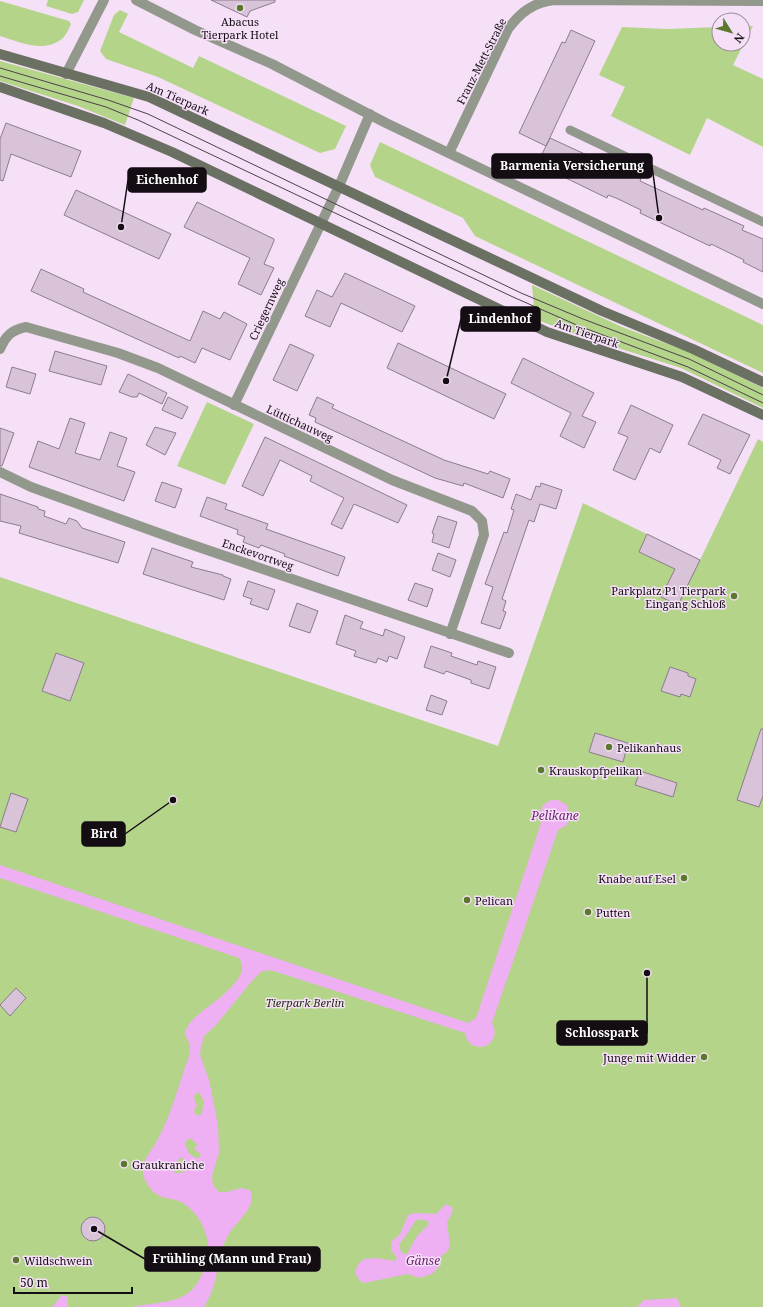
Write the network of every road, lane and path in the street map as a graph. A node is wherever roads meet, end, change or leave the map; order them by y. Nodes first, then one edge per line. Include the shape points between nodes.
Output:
1 (104, 0) edge
2 (136, 0) edge
3 (763, 1) edge
4 (0, 54) edge
5 (66, 74) junction
6 (0, 87) edge
7 (370, 114) junction
8 (570, 130) dead end
9 (449, 153) junction
10 (339, 186) junction
11 (763, 222) edge
12 (320, 224) junction
13 (763, 304) edge
14 (0, 349) edge
15 (763, 382) edge
16 (234, 405) junction
17 (763, 415) edge
18 (0, 472) edge
19 (450, 634) junction
20 (509, 653) dead end

1 - 5 street
2 - 7 street via 195,30 272,64
3 - 9 street, Franz-Mett-Straße via 555,0 531,7 519,14 508,29
4 - 5 main road, Am Tierpark
5 - 10 main road, Am Tierpark via 149,97
6 - 12 main road, Am Tierpark via 104,123 156,145 290,207
7 - 9 street
7 - 10 street
8 - 11 lane
9 - 13 street
10 - 12 street
10 - 15 main road, Am Tierpark via 602,311
12 - 16 street, Criegernweg
12 - 17 main road, Am Tierpark via 547,332 682,377
14 - 16 street, Lüttichauweg via 14,330 26,327 118,352 158,368
16 - 19 street, Lüttichauweg via 392,480 472,511 482,521 484,534
18 - 19 street, Enckevortweg via 46,492
19 - 20 street, Enckevortweg

